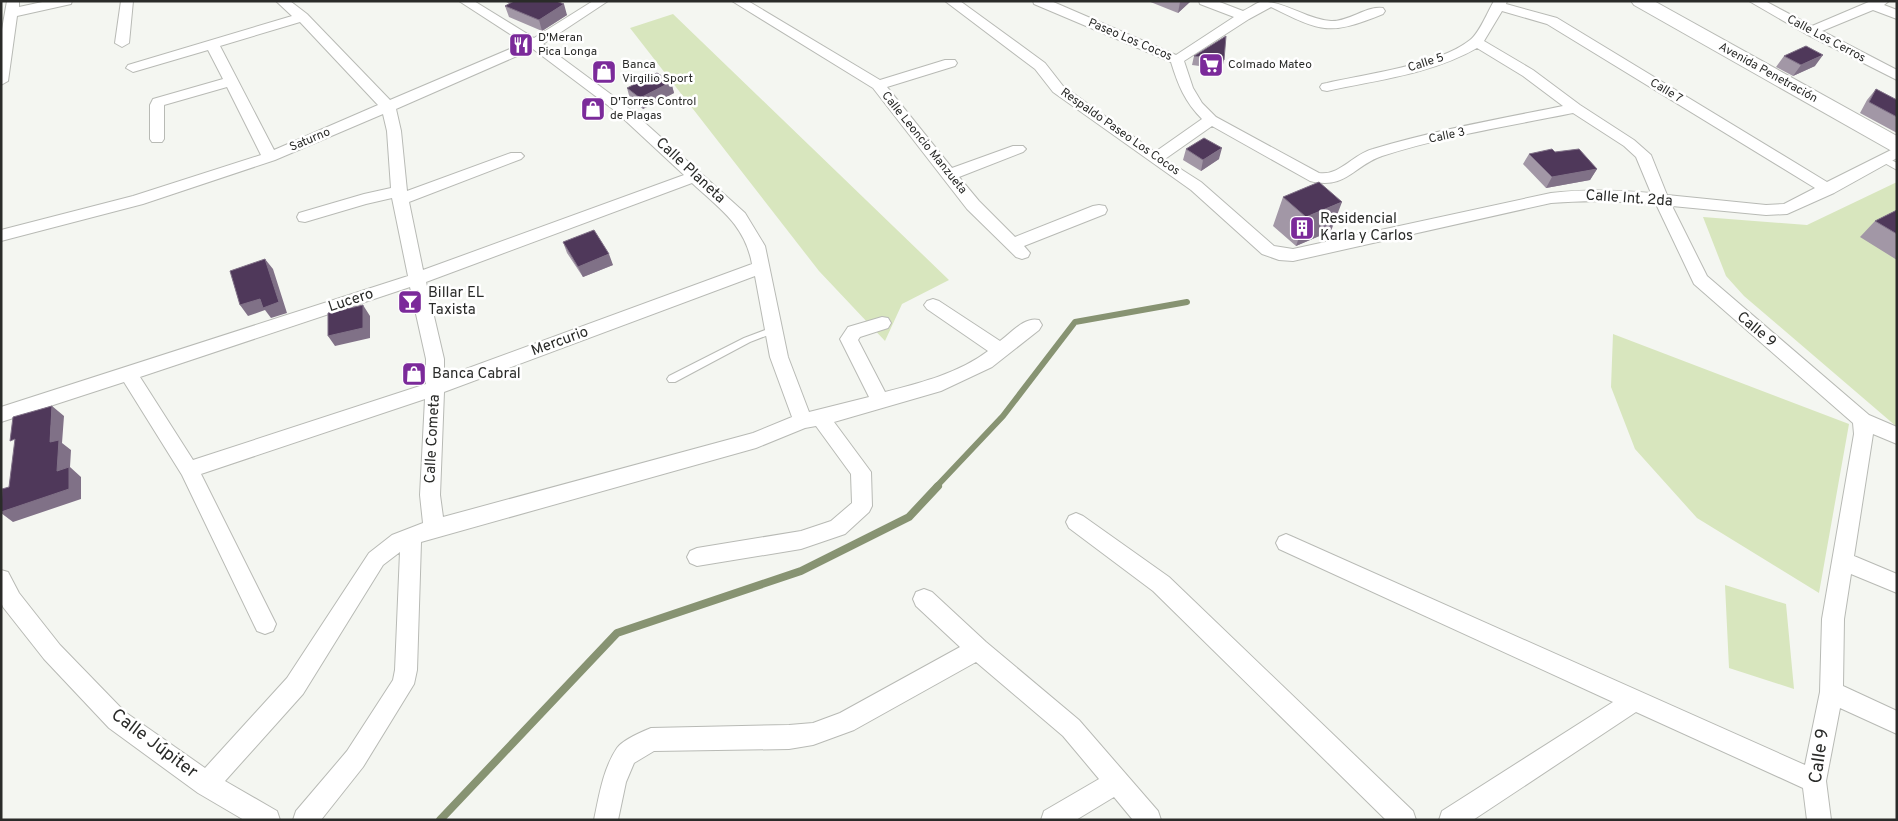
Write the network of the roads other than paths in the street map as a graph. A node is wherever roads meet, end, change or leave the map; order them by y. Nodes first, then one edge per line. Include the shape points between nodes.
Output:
1 (66, 1) edge
2 (127, 1) edge
3 (282, 1) edge
4 (464, 1) edge
5 (602, 1) edge
6 (738, 1) edge
7 (950, 1) edge
8 (1039, 1) edge
9 (1205, 1) edge
10 (1640, 1) edge
11 (1755, 1) edge
12 (1271, 2) edge
13 (1500, 3) edge
14 (1878, 3) edge
15 (12, 7) edge
16 (1378, 11) dead end
17 (1244, 16) junction
18 (1897, 16) edge
19 (302, 17) junction
20 (1811, 31) junction
21 (1477, 42) junction
22 (122, 43) dead end
23 (212, 44) junction
24 (534, 44) junction
25 (1177, 60) junction
26 (950, 63) dead end
27 (134, 68) dead end
28 (1897, 76) edge
29 (1, 80) edge
30 (231, 81) junction
31 (878, 86) junction
32 (1327, 87) dead end
33 (388, 107) junction
34 (1575, 108) junction
35 (1211, 120) junction
36 (158, 139) dead end
37 (1018, 149) dead end
38 (516, 156) dead end
39 (1894, 156) edge
40 (270, 157) junction
41 (1155, 159) junction
42 (949, 175) junction
43 (696, 176) junction
44 (1324, 179) joint
45 (1828, 189) junction
46 (399, 195) junction
47 (1662, 201) junction
48 (1099, 210) dead end
49 (306, 217) dead end
50 (1, 236) edge
51 (1293, 255) joint
52 (760, 268) junction
53 (417, 279) junction
54 (933, 305) dead end
55 (882, 323) dead end
56 (1033, 325) dead end
57 (773, 330) junction
58 (1000, 350) junction
59 (129, 374) junction
60 (672, 379) dead end
61 (435, 388) junction
62 (881, 402) junction
63 (1, 415) edge
64 (812, 420) junction
65 (1862, 420) junction
66 (1897, 436) edge
67 (189, 470) junction
68 (1076, 522) dead end
69 (434, 528) junction
70 (411, 537) junction
71 (1286, 543) dead end
72 (697, 557) dead end
73 (1844, 561) junction
74 (1, 579) edge
75 (1897, 584) edge
76 (924, 599) dead end
77 (265, 624) dead end
78 (978, 649) junction
79 (1831, 692) junction
80 (1635, 700) junction
81 (1897, 723) edge
82 (1814, 781) junction
83 (1116, 782) junction
84 (208, 784) junction
85 (268, 820) edge
86 (305, 820) edge
87 (606, 820) edge
88 (1053, 820) edge
89 (1149, 820) edge
90 (1404, 820) edge
91 (1451, 820) edge
92 (1818, 820) edge

1 - 15 street
2 - 22 street
3 - 19 street, Calle Cometa
4 - 24 street, Calle Planeta
5 - 24 street, Saturno
6 - 31 street, Calle Leoncio Manzueta
7 - 41 street, Respaldo Paseo Los Cocos via 1040,66 1058,89
8 - 25 street, Paseo Los Cocos
9 - 17 street
10 - 39 street, Avenida Penetración
11 - 20 street, Calle Los Cerros
12 - 16 street via 1320,24 1355,21
12 - 17 street
13 - 21 street
13 - 45 street, Calle 7 via 1552,22
14 - 18 street
14 - 20 street
15 - 29 street
17 - 25 street
19 - 23 street
19 - 33 street, Calle Cometa
20 - 28 street, Calle Los Cerros
21 - 32 street, Calle 5 via 1420,67
21 - 34 street, Calle 9 via 1528,73
23 - 27 street
23 - 30 street
24 - 33 street, Saturno
24 - 43 street, Calle Planeta via 620,106
25 - 35 street, Paseo Los Cocos via 1186,88 1196,105
26 - 31 street
30 - 36 street via 158,102
30 - 40 street
31 - 42 street, Calle Leoncio Manzueta
33 - 40 street, Saturno
33 - 46 street, Calle Cometa via 394,131
34 - 44 street, Calle 3 via 1399,146 1368,156 1338,178
34 - 47 street, Calle 9 via 1643,155
35 - 41 street
35 - 44 street, Paseo Los Cocos
37 - 42 street
38 - 46 street
39 - 45 street, Calle Int. 2da
40 - 50 street, Saturno via 137,200
41 - 51 street, Respaldo Paseo Los Cocos via 1196,186 1268,250
42 - 48 street, Calle Leoncio Manzueta via 973,206 1018,248
43 - 52 street, Calle Planeta via 740,217 757,246
43 - 53 street, Lucero
45 - 47 street, Calle Int. 2da via 1787,209
46 - 49 street via 364,199
46 - 53 street, Calle Cometa
47 - 51 street, Calle Int. 2da via 1615,195 1551,198
47 - 65 street, Calle 9 via 1700,280
52 - 57 street, Calle Planeta
52 - 61 street, Mercurio
53 - 59 street, Lucero
53 - 61 street, Calle Cometa via 435,359
54 - 58 street
55 - 62 street via 854,332 849,339
56 - 58 street
57 - 60 lane
57 - 64 street, Calle Planeta via 779,357
58 - 62 street via 986,362 934,386
59 - 63 street, Lucero
59 - 67 street
61 - 67 street, Mercurio
61 - 69 street, Calle Cometa via 430,495
62 - 64 street
64 - 69 street via 756,440
64 - 72 street, Calle Planeta via 860,472 862,506 838,528 801,540
65 - 66 street
65 - 73 street, Calle 9 via 1864,434
67 - 77 street
68 - 90 street via 1161,584
69 - 70 street
70 - 84 street, Calle Júpiter via 399,541 376,559 295,686
70 - 86 street via 403,684 355,759
71 - 80 street
73 - 75 street
73 - 79 street, Calle 9 via 1833,619
74 - 84 street, Calle Júpiter via 11,600 52,652 117,720
76 - 78 street
78 - 83 street via 1070,728
78 - 87 street via 846,722 813,734 651,740 626,754 614,781
79 - 81 street
79 - 82 street, Calle 9
80 - 82 street
80 - 91 street
82 - 92 street, Calle 9
83 - 88 street
83 - 89 street
84 - 85 street

